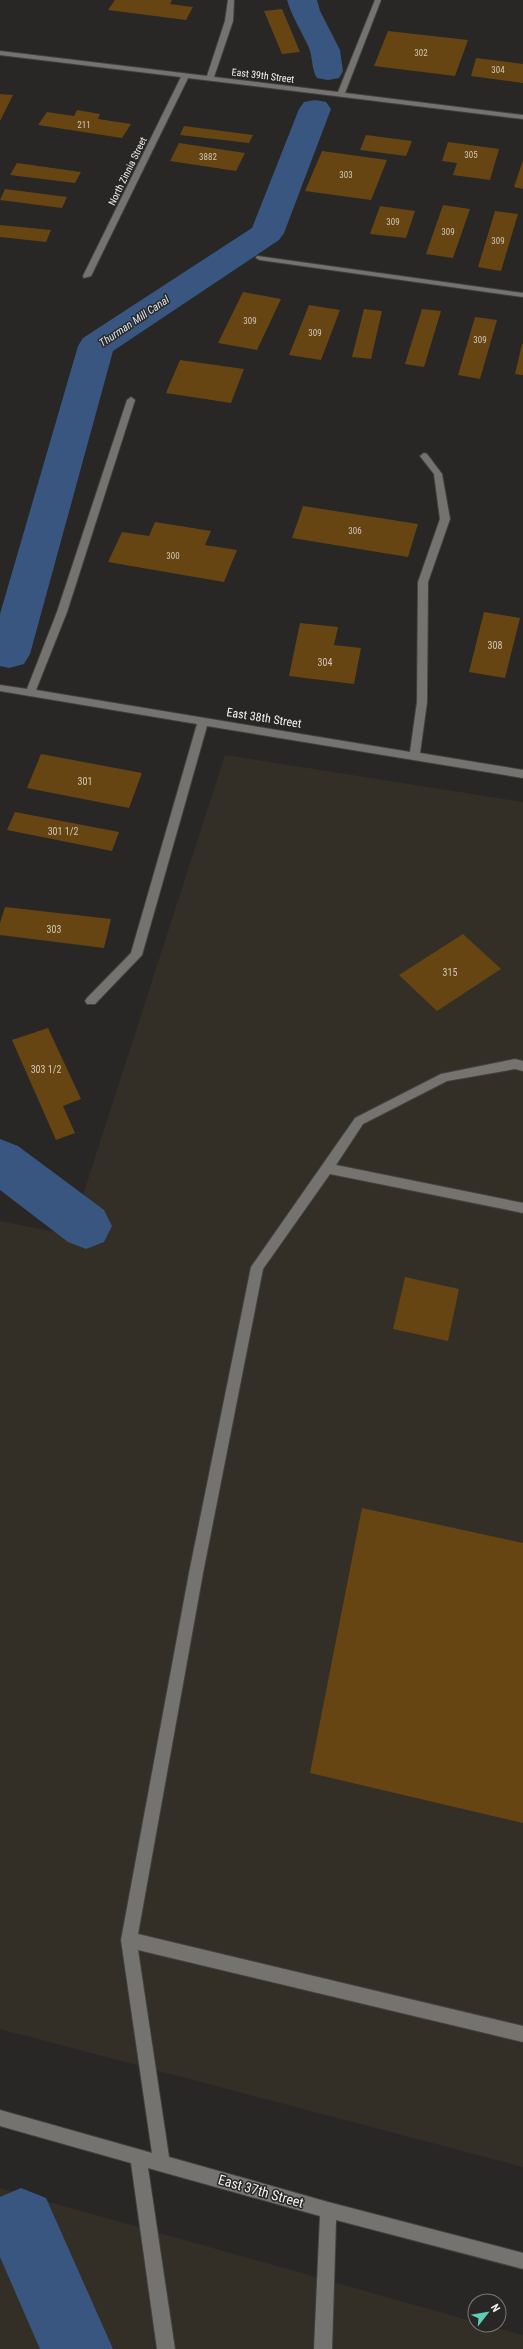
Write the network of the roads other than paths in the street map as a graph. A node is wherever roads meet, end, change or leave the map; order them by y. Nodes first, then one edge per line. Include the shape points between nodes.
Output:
1 (231, 0) edge
2 (378, 0) edge
3 (0, 52) edge
4 (186, 76) junction
5 (210, 79) junction
6 (341, 95) junction
7 (523, 117) edge
8 (260, 258) dead end
9 (87, 276) dead end
10 (523, 295) edge
11 (131, 400) dead end
12 (424, 456) dead end
13 (0, 688) edge
14 (30, 693) junction
15 (204, 721) junction
16 (415, 755) junction
17 (523, 774) edge
18 (91, 1002) dead end
19 (523, 1066) edge
20 (327, 1168) junction
21 (523, 1208) edge
22 (130, 1940) junction
23 (523, 2034) edge
24 (0, 2118) edge
25 (138, 2157) junction
26 (162, 2163) junction
27 (328, 2210) junction
28 (523, 2261) edge
29 (166, 2349) edge
30 (323, 2349) edge

1 - 5 street via 229,21
2 - 6 street
3 - 4 street, East 39th Street
4 - 5 street, East 39th Street
4 - 9 street, North Zinnia Street
5 - 6 street, East 39th Street
6 - 7 street, East 39th Street
8 - 10 street
11 - 14 street via 62,612
12 - 16 street via 438,474 445,520 423,582 422,702
13 - 14 street, East 38th Street
14 - 15 street, East 38th Street
15 - 16 street, East 38th Street
15 - 18 street via 136,955
16 - 17 street, East 38th Street
19 - 20 street via 515,1064 444,1077 359,1121
20 - 21 street
20 - 22 street via 257,1267 196,1573
22 - 23 street
22 - 26 street
24 - 25 street, East 37th Street
25 - 26 street, East 37th Street
25 - 29 street
26 - 27 street, East 37th Street
27 - 28 street, East 37th Street
27 - 30 street

